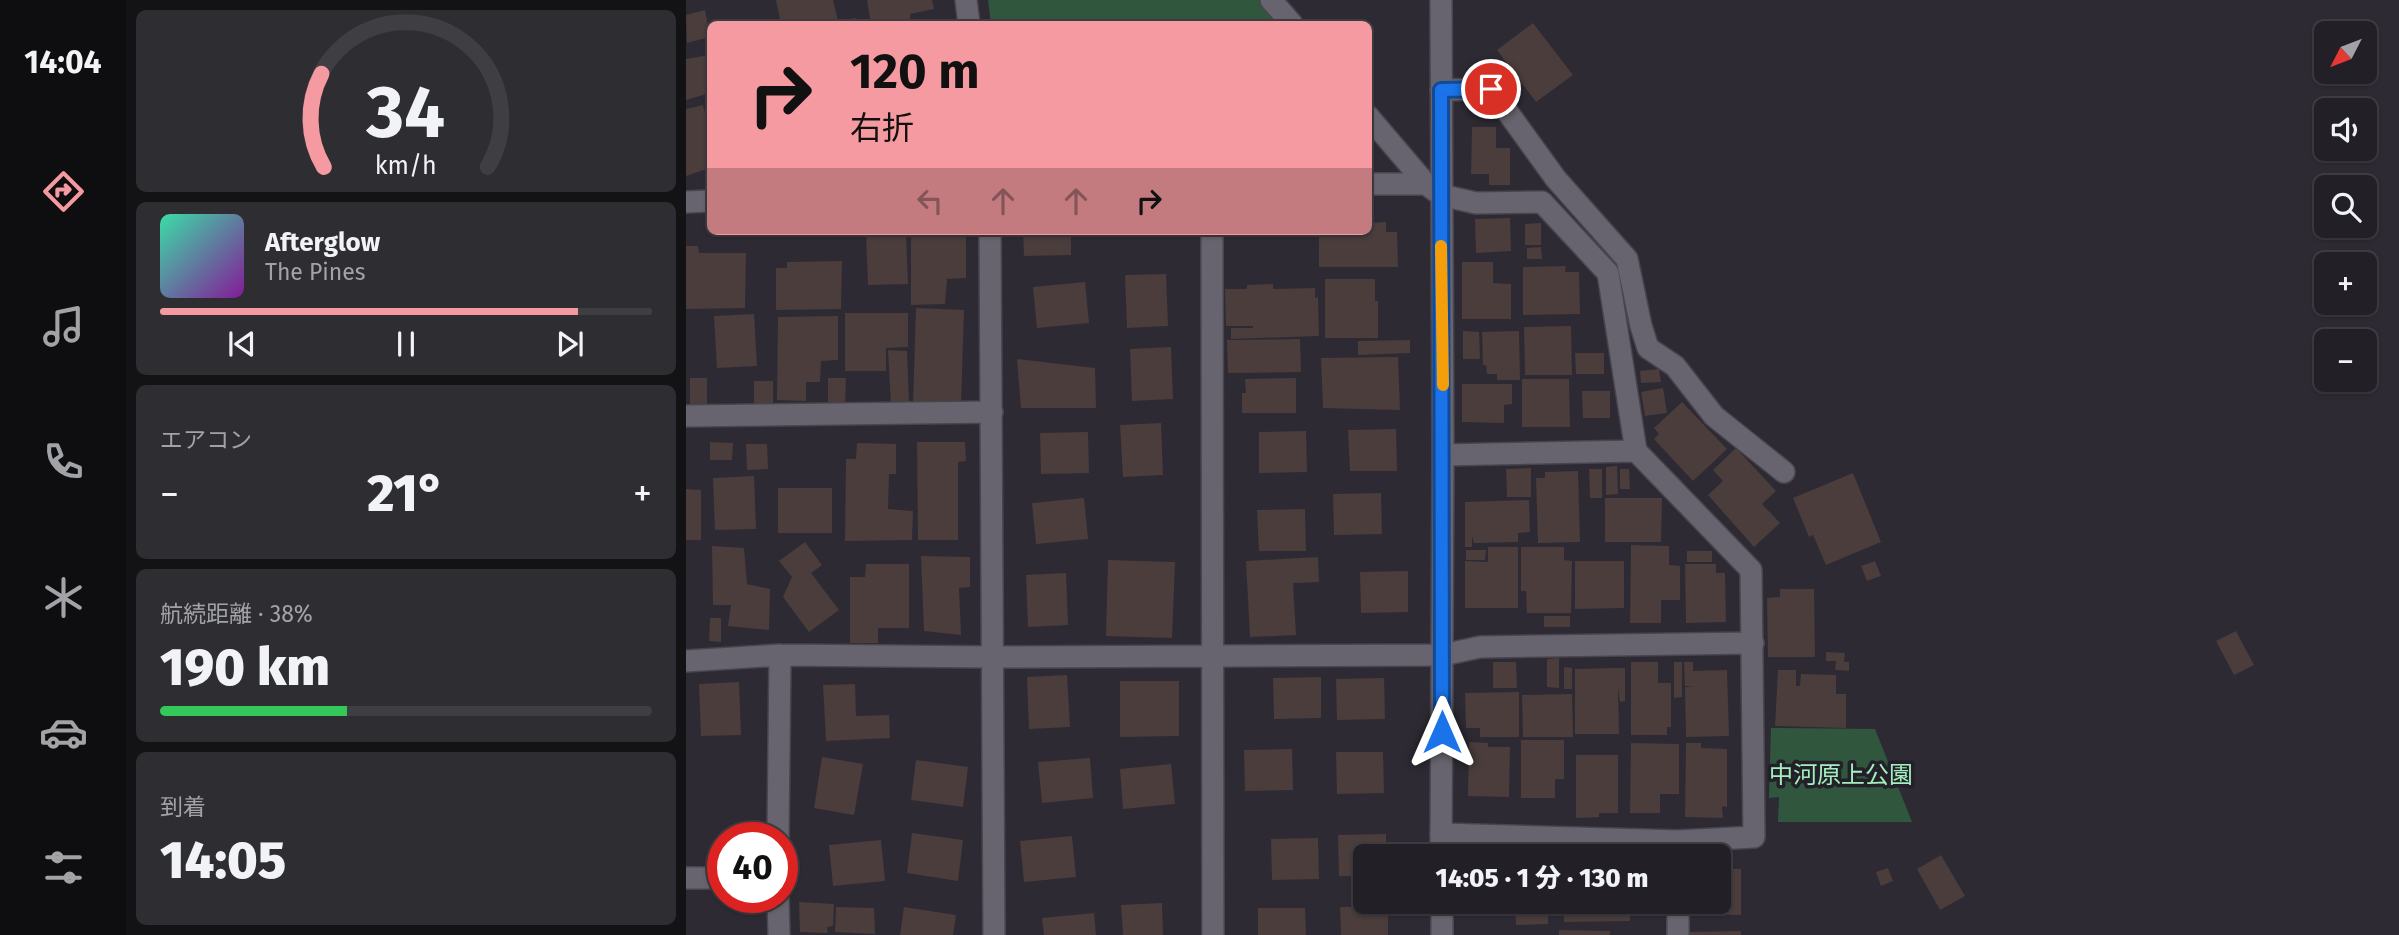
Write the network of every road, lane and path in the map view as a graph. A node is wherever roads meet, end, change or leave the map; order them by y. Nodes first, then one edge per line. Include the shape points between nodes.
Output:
1 (966, 0) edge
2 (1271, 0) edge
3 (1441, 0) edge
4 (969, 21) edge
5 (1289, 21) edge
6 (1441, 90) junction
7 (1372, 120) edge
8 (1372, 184) edge
9 (1433, 189) junction
10 (707, 201) edge
11 (686, 202) edge
12 (990, 235) edge
13 (1212, 235) edge
14 (992, 412) junction
15 (686, 416) edge
16 (1636, 451) junction
17 (1443, 455) junction
18 (1784, 472) dead end
19 (1753, 643) junction
20 (780, 655) junction
21 (1443, 655) junction
22 (1212, 656) junction
23 (994, 657) junction
24 (686, 661) edge
25 (778, 822) edge
26 (1441, 834) junction
27 (1441, 844) edge
28 (1610, 844) edge
29 (1706, 844) edge
30 (686, 878) edge
31 (707, 878) edge
32 (778, 913) edge
33 (1442, 914) edge
34 (1678, 914) edge
35 (779, 935) edge
36 (994, 935) edge
37 (1213, 935) edge
38 (1442, 935) edge
39 (1678, 935) edge

1 - 4 street
2 - 5 street
3 - 6 street
6 - 9 street
6 - 18 street via 1491,89 1556,179 1627,259 1648,348 1675,366 1714,416
7 - 9 street
8 - 9 street
9 - 16 street via 1476,203 1542,202 1608,273
9 - 17 street
10 - 11 street
12 - 14 street
13 - 22 street
14 - 15 street
14 - 23 street
16 - 17 street
16 - 19 street via 1751,570
17 - 21 street
19 - 21 street via 1480,647
19 - 29 street via 1754,837
20 - 23 street
20 - 24 street
20 - 25 street
21 - 22 street
21 - 26 street
22 - 23 street
22 - 37 street
23 - 36 street
26 - 27 street
26 - 28 street
30 - 31 street
32 - 35 street
33 - 38 street
34 - 39 street

